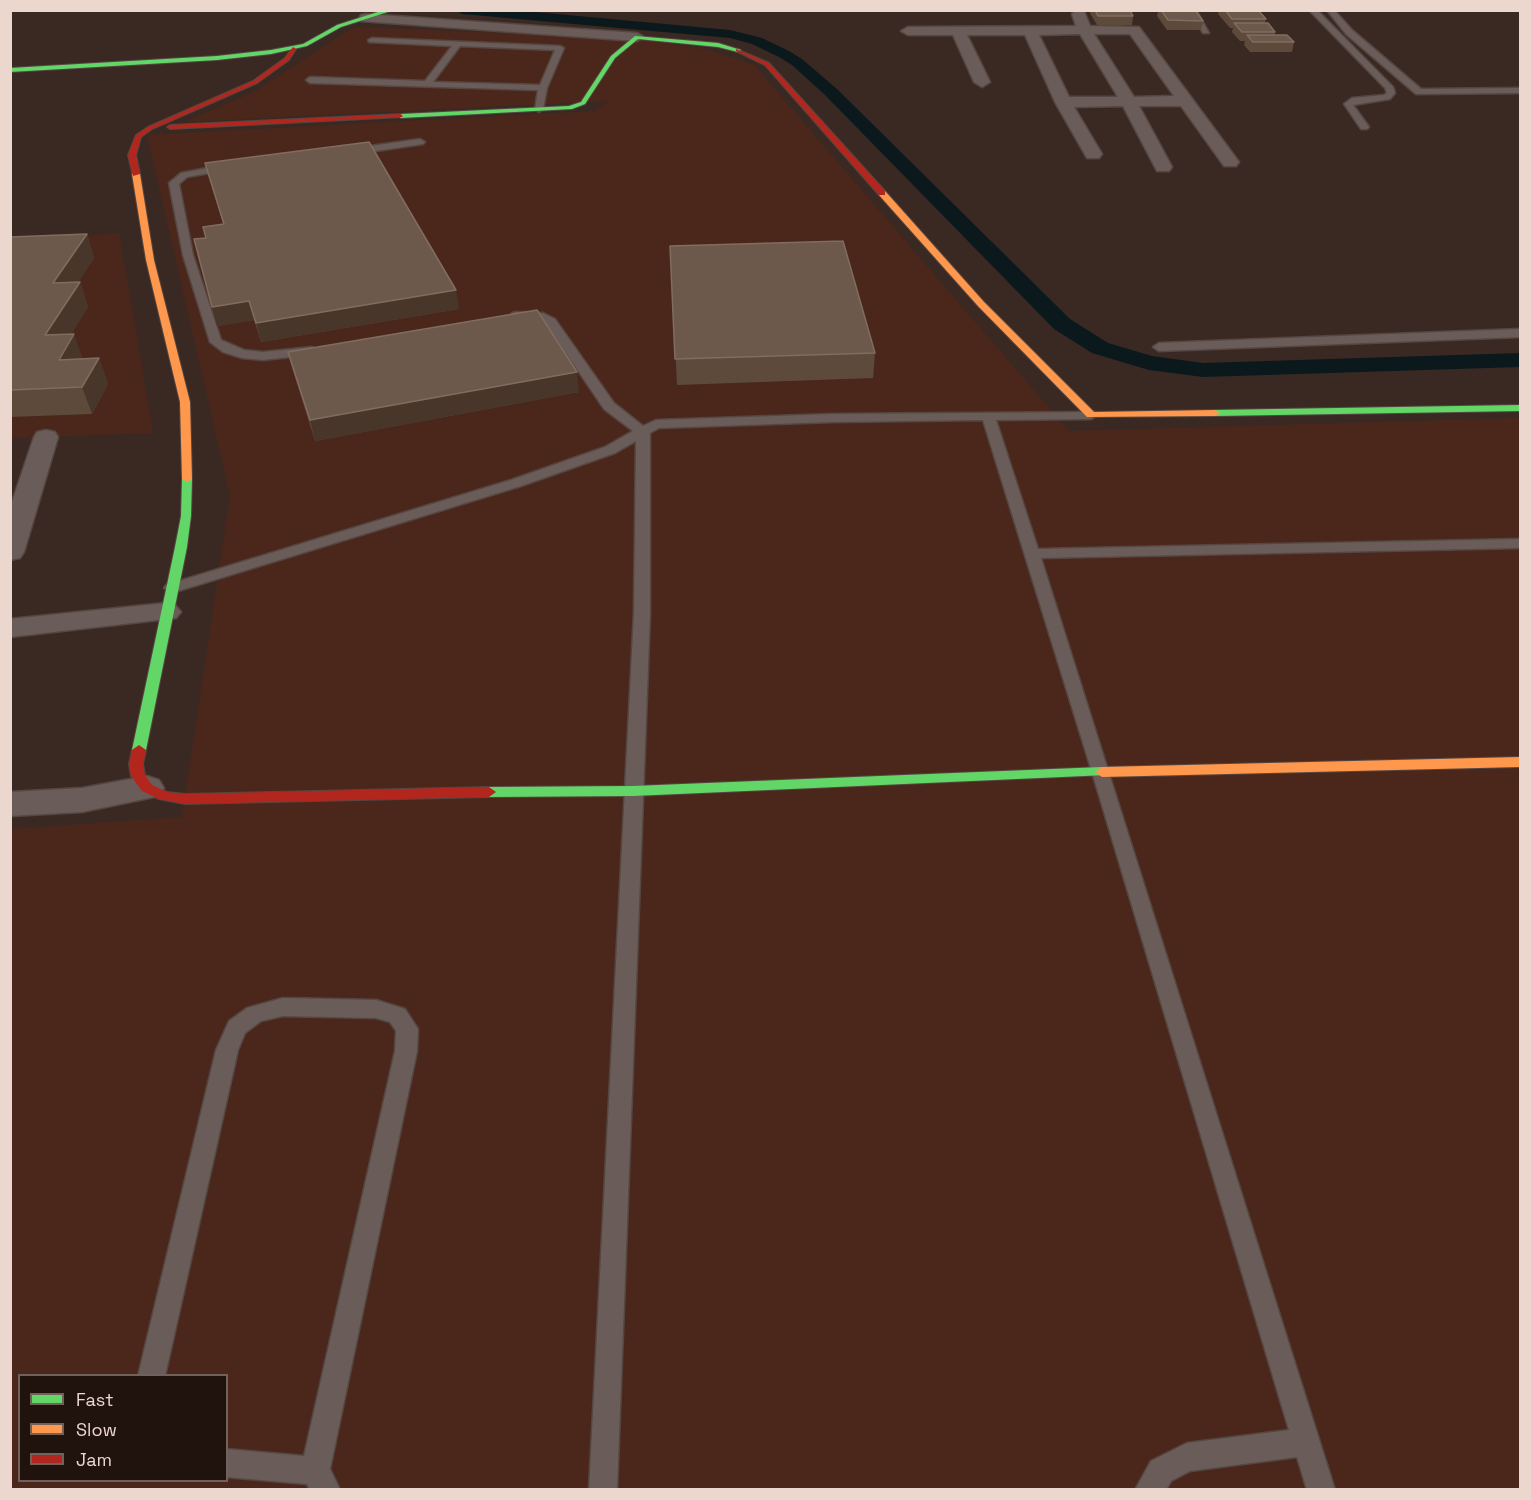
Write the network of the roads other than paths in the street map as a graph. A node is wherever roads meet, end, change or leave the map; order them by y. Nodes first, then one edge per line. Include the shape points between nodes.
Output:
1 (392, 10) edge
2 (1078, 10) edge
3 (1192, 10) edge
4 (1312, 10) edge
5 (1330, 10) edge
6 (366, 18) junction
7 (958, 30) junction
8 (1030, 30) junction
9 (1084, 30) junction
10 (1206, 31) dead end
11 (638, 37) junction
12 (372, 40) dead end
13 (458, 43) junction
14 (914, 48) dead end
15 (293, 49) junction
16 (10, 70) edge
17 (310, 80) dead end
18 (982, 82) dead end
19 (1406, 83) junction
20 (427, 84) junction
21 (1521, 86) edge
22 (543, 88) junction
23 (1521, 92) edge
24 (1185, 100) junction
25 (1063, 102) junction
26 (1129, 102) junction
27 (539, 110) junction
28 (1364, 127) dead end
29 (150, 128) junction
30 (420, 142) dead end
31 (338, 153) edge
32 (1093, 154) dead end
33 (1230, 162) dead end
34 (243, 166) edge
35 (1163, 167) dead end
36 (503, 318) edge
37 (1521, 333) edge
38 (1159, 347) dead end
39 (328, 348) edge
40 (1521, 408) edge
41 (1091, 415) junction
42 (988, 416) junction
43 (643, 432) junction
44 (45, 437) dead end
45 (1521, 543) edge
46 (10, 552) edge
47 (1032, 554) junction
48 (169, 600) junction
49 (10, 628) edge
50 (1521, 762) edge
51 (1101, 772) junction
52 (147, 788) junction
53 (633, 791) junction
54 (10, 804) edge
55 (151, 1374) edge
56 (1306, 1442) junction
57 (228, 1463) edge
58 (320, 1480) edge
59 (603, 1489) edge
60 (593, 1490) edge
61 (1149, 1490) edge
62 (1321, 1490) edge

1 - 6 street
2 - 9 street
3 - 10 lane
4 - 28 lane via 1389,87 1391,93 1387,97 1348,104
5 - 19 lane
6 - 11 street
6 - 15 street via 339,26
7 - 8 street
7 - 14 street via 908,26
7 - 18 street
8 - 9 street
8 - 25 street
9 - 24 street via 1138,24
9 - 26 street
11 - 27 street via 613,57 583,103
11 - 41 street via 718,45 745,52 767,64 981,304
12 - 13 lane
13 - 20 lane
13 - 22 lane via 560,48
15 - 16 street via 217,58
15 - 29 street via 287,59 255,82
17 - 20 lane
19 - 21 lane
19 - 23 lane via 1428,94
20 - 22 lane
22 - 27 lane
24 - 26 street
24 - 33 street
25 - 26 street
25 - 32 street
26 - 35 street
27 - 29 street
29 - 48 street via 138,136 132,155 150,260 185,402 188,451 186,516
30 - 31 lane
34 - 39 lane via 184,175 174,183 188,255 216,342 242,354 263,356
36 - 43 lane via 543,317 551,322 609,406
37 - 38 lane
40 - 41 street
41 - 42 lane
42 - 43 lane via 666,423
42 - 47 lane
43 - 48 lane via 610,450
43 - 53 lane via 642,614
44 - 46 street
45 - 47 lane
47 - 51 lane
48 - 49 street
48 - 52 street via 135,764
50 - 51 street
51 - 53 street
51 - 56 lane
52 - 53 street via 185,799
52 - 54 street via 82,800
53 - 59 lane
55 - 58 lane via 227,1050 237,1027 255,1014 283,1008 376,1009 397,1015 407,1029 406,1051
56 - 61 lane via 1187,1457 1161,1471
56 - 62 lane
57 - 58 lane
59 - 60 lane

